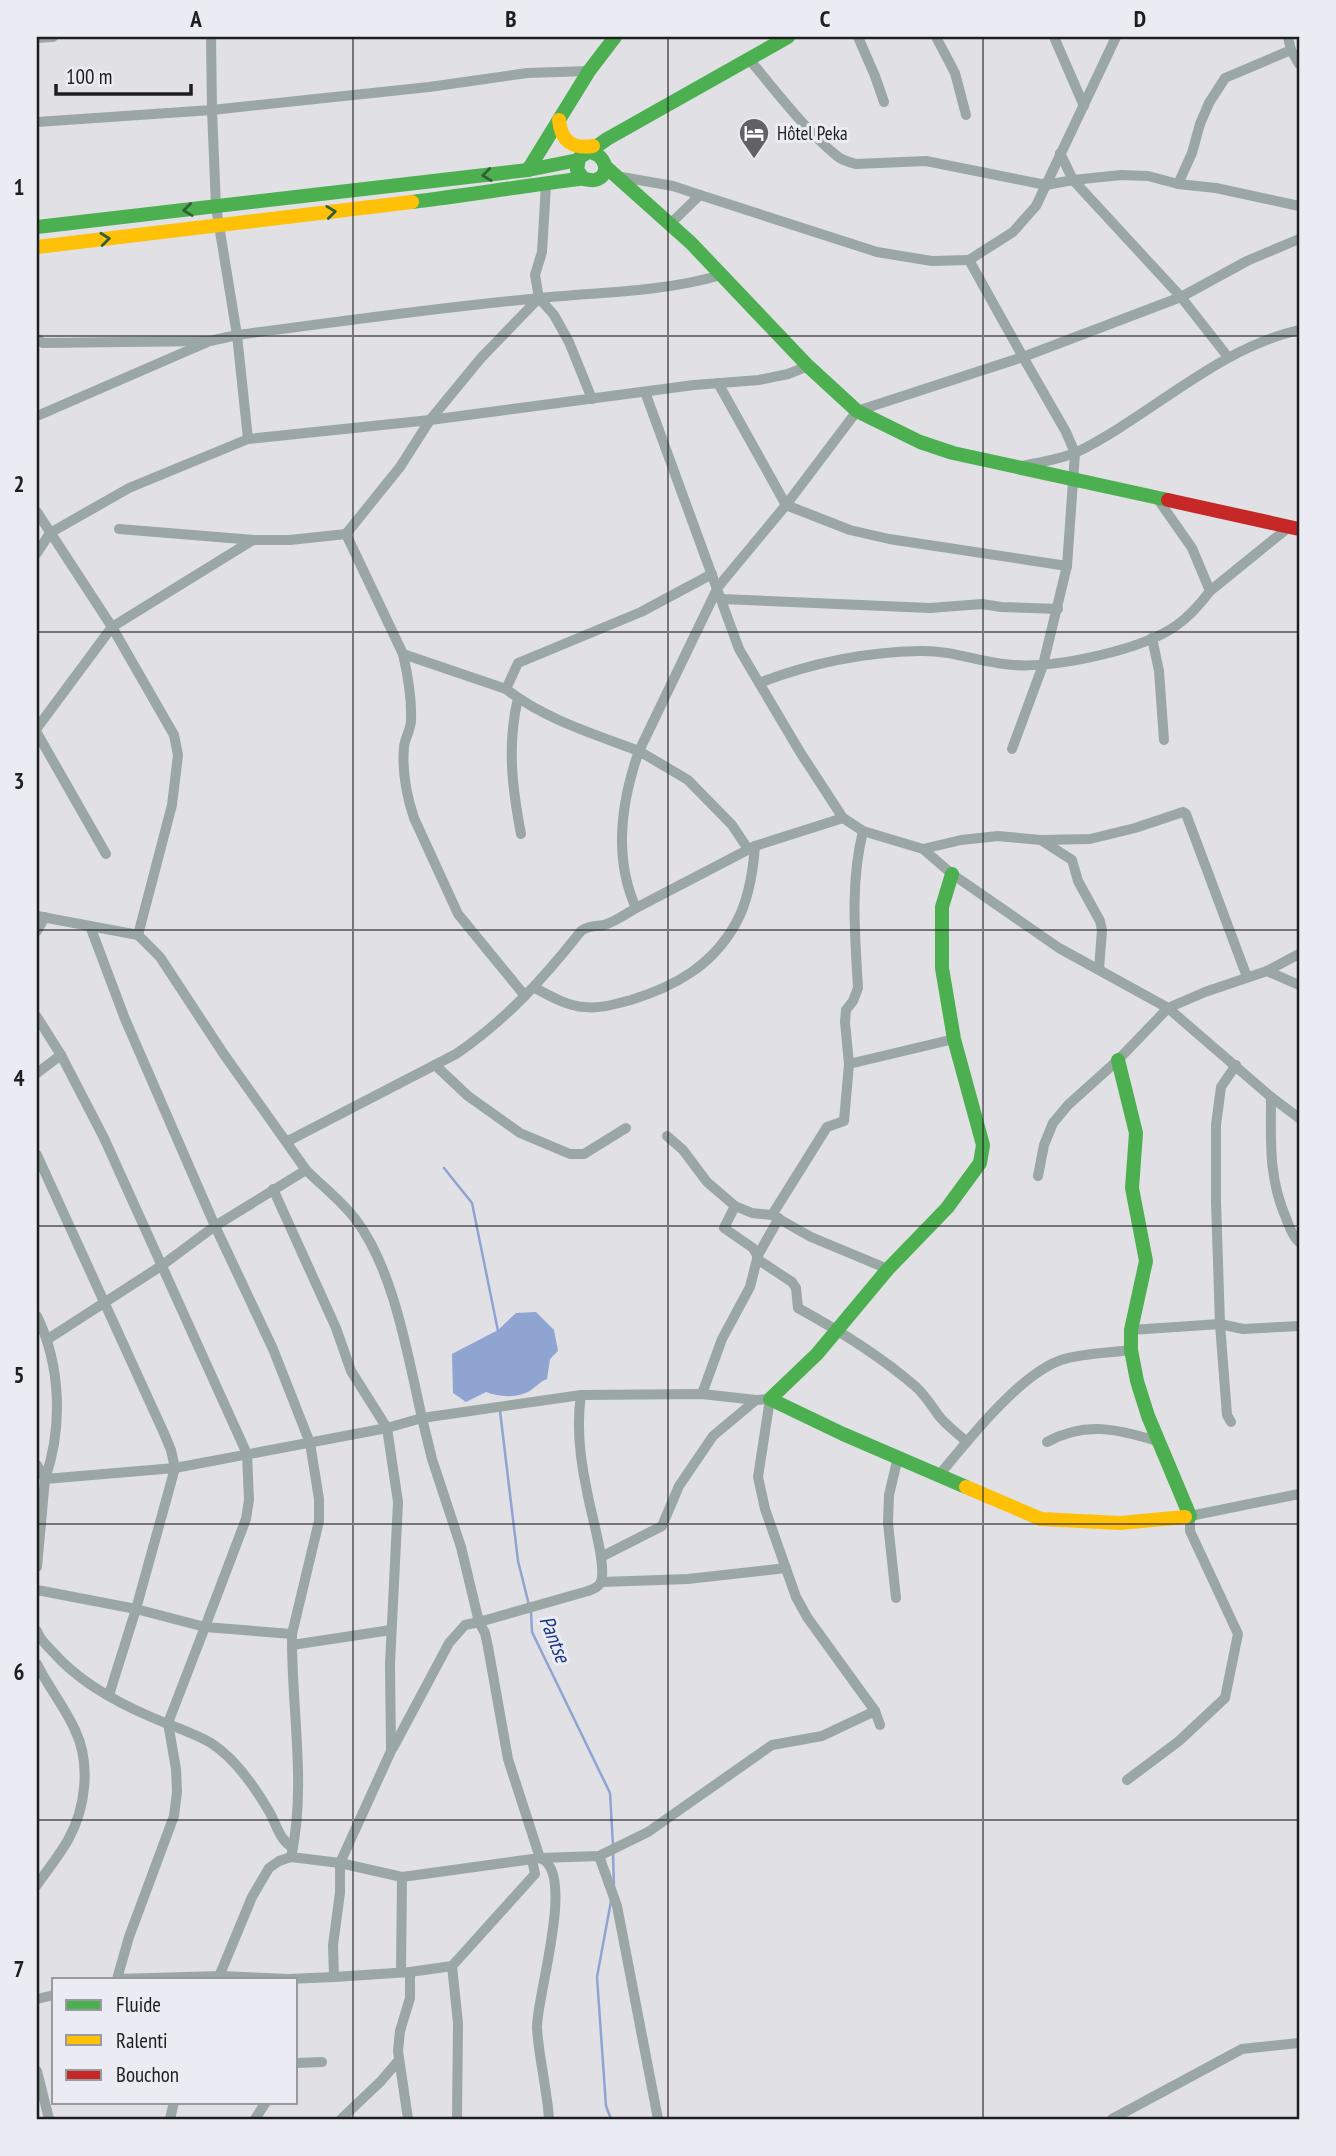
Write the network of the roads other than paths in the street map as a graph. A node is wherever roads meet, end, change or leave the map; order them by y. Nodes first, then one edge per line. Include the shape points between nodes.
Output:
1 (53, 37) edge
2 (211, 37) edge
3 (615, 37) edge
4 (858, 37) edge
5 (936, 37) edge
6 (1054, 37) edge
7 (1116, 37) edge
8 (1288, 37) edge
9 (37, 38) edge
10 (781, 39) edge
11 (1291, 50) junction
12 (748, 60) junction
13 (1299, 64) edge
14 (589, 71) junction
15 (884, 102) dead end
16 (1084, 106) junction
17 (212, 110) junction
18 (966, 115) dead end
19 (559, 120) junction
20 (37, 122) edge
21 (1060, 153) junction
22 (602, 165) junction
23 (528, 170) junction
24 (1073, 180) junction
25 (1178, 184) junction
26 (546, 185) junction
27 (1046, 185) junction
28 (700, 195) junction
29 (1299, 206) edge
30 (216, 207) junction
31 (670, 224) junction
32 (219, 226) junction
33 (37, 227) edge
34 (1299, 239) edge
35 (37, 247) edge
36 (969, 260) junction
37 (721, 275) junction
38 (1181, 297) junction
39 (539, 298) junction
40 (1299, 330) edge
41 (237, 335) junction
42 (37, 339) edge
43 (210, 341) junction
44 (1023, 357) junction
45 (1228, 357) junction
46 (808, 366) junction
47 (718, 383) junction
48 (645, 391) junction
49 (592, 399) junction
50 (857, 411) junction
51 (37, 416) edge
52 (430, 420) junction
53 (248, 439) junction
54 (1074, 453) junction
55 (1018, 467) junction
56 (1072, 480) junction
57 (1157, 498) junction
58 (786, 505) junction
59 (37, 512) edge
60 (1294, 528) edge
61 (119, 530) dead end
62 (50, 533) junction
63 (346, 534) junction
64 (254, 540) junction
65 (37, 553) edge
66 (1067, 566) junction
67 (712, 574) junction
68 (718, 587) junction
69 (1210, 591) junction
70 (721, 599) junction
71 (1058, 609) junction
72 (113, 626) junction
73 (1152, 638) junction
74 (403, 654) junction
75 (1042, 665) junction
76 (759, 684) junction
77 (506, 688) junction
78 (517, 698) junction
79 (37, 731) edge
80 (1164, 740) dead end
81 (1012, 749) dead end
82 (639, 751) junction
83 (843, 818) junction
84 (863, 831) junction
85 (521, 834) dead end
86 (1041, 840) junction
87 (751, 847) junction
88 (923, 849) junction
89 (106, 854) dead end
90 (952, 874) junction
91 (636, 908) junction
92 (41, 917) edge
93 (90, 926) junction
94 (37, 931) edge
95 (138, 935) junction
96 (1299, 954) edge
97 (1099, 969) junction
98 (1267, 971) junction
99 (1247, 977) junction
100 (1299, 985) edge
101 (534, 988) junction
102 (525, 996) junction
103 (1168, 1008) junction
104 (37, 1017) edge
105 (954, 1040) junction
106 (61, 1055) junction
107 (1118, 1060) junction
108 (849, 1064) junction
109 (435, 1065) junction
110 (1236, 1065) junction
111 (37, 1073) edge
112 (1271, 1097) junction
113 (1299, 1118) edge
114 (626, 1128) dead end
115 (667, 1136) dead end
116 (288, 1142) junction
117 (37, 1155) edge
118 (306, 1170) junction
119 (1038, 1175) dead end
120 (273, 1189) junction
121 (735, 1206) junction
122 (775, 1216) junction
123 (215, 1226) junction
124 (1299, 1242) edge
125 (758, 1255) junction
126 (161, 1266) junction
127 (888, 1269) junction
128 (105, 1302) junction
129 (37, 1317) edge
130 (1220, 1324) junction
131 (1299, 1326) edge
132 (839, 1330) junction
133 (1131, 1330) junction
134 (48, 1339) junction
135 (1131, 1350) junction
136 (702, 1394) junction
137 (581, 1395) junction
138 (763, 1400) junction
139 (422, 1418) junction
140 (1231, 1422) dead end
141 (387, 1429) junction
142 (1157, 1441) junction
143 (967, 1442) junction
144 (1047, 1442) dead end
145 (310, 1443) junction
146 (247, 1454) junction
147 (898, 1457) junction
148 (37, 1465) edge
149 (175, 1468) junction
150 (940, 1474) junction
151 (45, 1479) junction
152 (1299, 1494) edge
153 (42, 1498) junction
154 (37, 1511) edge
155 (1190, 1516) junction
156 (601, 1557) junction
157 (37, 1567) edge
158 (786, 1568) junction
159 (601, 1582) junction
160 (37, 1590) edge
161 (896, 1598) dead end
162 (136, 1609) junction
163 (479, 1622) junction
164 (205, 1627) junction
165 (391, 1630) junction
166 (37, 1631) edge
167 (292, 1639) junction
168 (37, 1667) edge
169 (109, 1695) junction
170 (875, 1711) junction
171 (168, 1723) junction
172 (880, 1725) dead end
173 (391, 1751) junction
174 (1127, 1780) dead end
175 (292, 1852) junction
176 (599, 1856) junction
177 (536, 1858) junction
178 (340, 1863) junction
179 (402, 1877) junction
180 (37, 1885) edge
181 (452, 1966) junction
182 (406, 1972) junction
183 (334, 1977) junction
184 (116, 1978) edge
185 (219, 1978) edge
186 (298, 1979) edge
187 (1299, 2043) edge
188 (398, 2060) junction
189 (322, 2062) dead end
190 (298, 2063) edge
191 (37, 2071) edge
192 (265, 2104) edge
193 (49, 2119) edge
194 (255, 2119) edge
195 (341, 2119) edge
196 (408, 2119) edge
197 (457, 2119) edge
198 (549, 2119) edge
199 (658, 2119) edge
200 (1112, 2119) edge

1 - 9 street
2 - 17 street
3 - 14 street
4 - 15 street
5 - 18 street via 955,72
6 - 16 street
7 - 16 street
8 - 11 street
10 - 12 street
11 - 13 street
11 - 25 street via 1225,78 1209,103
12 - 22 street via 621,131
12 - 27 street via 846,161 926,160
14 - 17 street
14 - 19 street
16 - 21 street
17 - 20 street
17 - 30 street
19 - 22 street via 564,140
19 - 23 street
21 - 24 street
21 - 27 street
22 - 23 street
22 - 26 street via 577,170 583,178
22 - 28 street
22 - 31 street
23 -> 30 street
24 - 25 street via 1121,174
24 - 27 street
24 - 38 street
25 - 29 street
32 -> 26 street
26 - 39 street via 542,252 535,275
27 - 36 street via 1036,206 1013,232
28 - 31 street
28 - 36 street via 877,252 932,261
30 - 32 street
30 -> 33 street
31 - 37 street
35 -> 32 street
32 - 41 street
34 - 38 street
36 - 44 street
37 - 39 street via 643,290
37 - 46 street
38 - 44 street
38 - 45 street
39 - 41 street
39 - 49 street via 569,342
39 - 52 street
40 - 45 street
41 - 43 street
41 - 53 street
42 - 43 street via 43,343
43 - 51 street
44 - 50 street
44 - 54 street
45 - 54 street
46 - 47 street via 759,380
46 - 50 street
47 - 48 street
47 - 58 street
48 - 49 street
48 - 67 street
49 - 52 street
50 - 55 street via 920,442
50 - 58 street
52 - 53 street
52 - 63 street via 400,467
53 - 62 street via 129,488
54 - 55 street
54 - 56 street
55 - 56 street
56 - 57 street
56 - 66 street
57 - 60 street
57 - 69 street via 1192,548
58 - 66 street via 850,530 889,539
58 - 68 street
59 - 62 street
60 - 69 street
61 - 64 street
62 - 65 street
62 - 72 street
63 - 64 street
63 - 74 street
64 - 72 street
66 - 71 street
67 - 68 street
67 - 77 street via 641,612 518,663
68 - 70 street
68 - 82 street
69 - 73 street via 1178,624
70 - 71 street
70 - 76 street via 739,649
71 - 75 street
72 - 79 street
72 - 95 street via 174,735 178,755 172,805
73 - 75 street
73 - 80 street
74 - 77 street
74 - 102 street via 411,720 404,760 414,818 458,914
75 - 76 street via 1011,665 937,651 879,653 799,668
75 - 81 street
76 - 83 street
77 - 78 street
78 - 82 street via 565,723
78 - 85 street via 510,755
79 - 89 street
82 - 87 street via 688,780
82 - 91 street via 622,817 622,864
83 - 84 street
83 - 87 street
84 - 88 street
84 - 108 street via 854,883 858,988 845,1022
86 - 88 street via 998,836
86 - 97 street via 1072,860 1100,921
86 - 99 street via 1090,839 1186,814
87 - 91 street
87 - 101 street via 750,884 737,921 722,946 684,978 604,1008 581,1007
88 - 90 street
90 - 97 street via 1059,948
90 - 105 street via 940,932
91 - 101 street via 603,925 586,927
92 - 93 street
92 - 94 street
93 - 95 street
93 - 123 street
95 - 116 street via 160,957
96 - 98 street
97 - 103 street
98 - 99 street
98 - 100 street
99 - 103 street
101 - 102 street
102 - 109 street via 481,1037
103 - 107 street
103 - 110 street
104 - 106 street
105 - 108 street
105 - 127 street via 983,1145 980,1163 947,1208
106 - 111 street
106 - 126 street
107 - 119 street via 1053,1123
107 - 133 street via 1136,1133 1132,1188 1146,1261
108 - 122 street via 844,1121 827,1127
109 - 114 street via 505,1124 570,1154 584,1154
109 - 116 street
110 - 112 street
110 - 130 street via 1221,1087 1216,1125
112 - 113 street
112 - 124 street via 1272,1172 1282,1210
115 - 121 street
116 - 118 street
117 - 128 street
118 - 120 street
118 - 139 street via 355,1219 370,1243 393,1300
120 - 123 street
120 - 141 street via 351,1371
121 - 122 street
121 - 125 street via 724,1228
122 - 125 street
122 - 127 street via 811,1237
123 - 126 street
123 - 145 street via 273,1349
125 - 132 street via 792,1282 798,1308
125 - 136 street via 750,1287 722,1339
126 - 128 street
126 - 146 street
127 - 132 street
128 - 134 street
128 - 149 street
129 - 134 street
130 - 131 street via 1243,1329
130 - 133 street
130 - 140 street
132 - 138 street
132 - 143 street via 913,1384
133 - 135 street
134 - 151 street via 57,1399 53,1455
135 - 142 street
135 - 143 street via 1050,1365 998,1406
136 - 137 street
136 - 138 street
137 - 139 street
137 - 156 street via 579,1438
138 - 147 street
138 - 156 street via 713,1436 679,1486 662,1526
138 - 158 street via 758,1477
139 - 141 street
139 - 163 street
141 - 145 street
141 - 165 street via 398,1502
142 - 144 street via 1105,1429 1075,1430
142 - 155 street
143 - 150 street
145 - 146 street
145 - 167 street via 319,1521
146 - 149 street
146 - 164 street via 246,1519
147 - 150 street
147 - 161 street via 888,1523
148 - 151 street
149 - 151 street
149 - 162 street
150 - 155 street via 1041,1519 1120,1523
151 - 153 street
152 - 155 street
153 - 154 street
153 - 157 street
155 - 174 street via 1190,1531 1238,1634 1225,1698
156 - 159 street
158 - 159 street via 688,1579
158 - 170 street via 807,1618
159 - 163 street via 588,1591
160 - 162 street
162 - 164 street
162 - 169 street
163 - 173 street via 465,1625 449,1643
163 - 177 street via 488,1647 508,1759
164 - 167 street
164 - 171 street
165 - 167 street
165 - 173 street
166 - 169 street via 60,1661
167 - 175 street via 297,1786
168 - 180 street via 75,1728 85,1767 80,1808 69,1839
169 - 171 street
170 - 172 street
170 - 176 street via 822,1736 772,1745 648,1832
171 - 175 street via 223,1752 254,1787
171 - 184 street via 176,1769 174,1816
173 - 178 street
175 - 178 street
175 - 185 street via 269,1868 252,1897
176 - 177 street
176 - 199 street via 617,1906
177 - 179 street
177 - 181 street via 535,1874
177 - 198 street via 552,1867 556,1901 537,2019
178 - 179 street
178 - 183 street
179 - 182 street
181 - 182 street
181 - 197 street via 458,2023
182 - 183 street
182 - 188 street via 410,1998
183 - 186 street
187 - 200 street via 1242,2049
188 - 195 street
188 - 196 street
189 - 190 street
191 - 193 street
192 - 194 street

